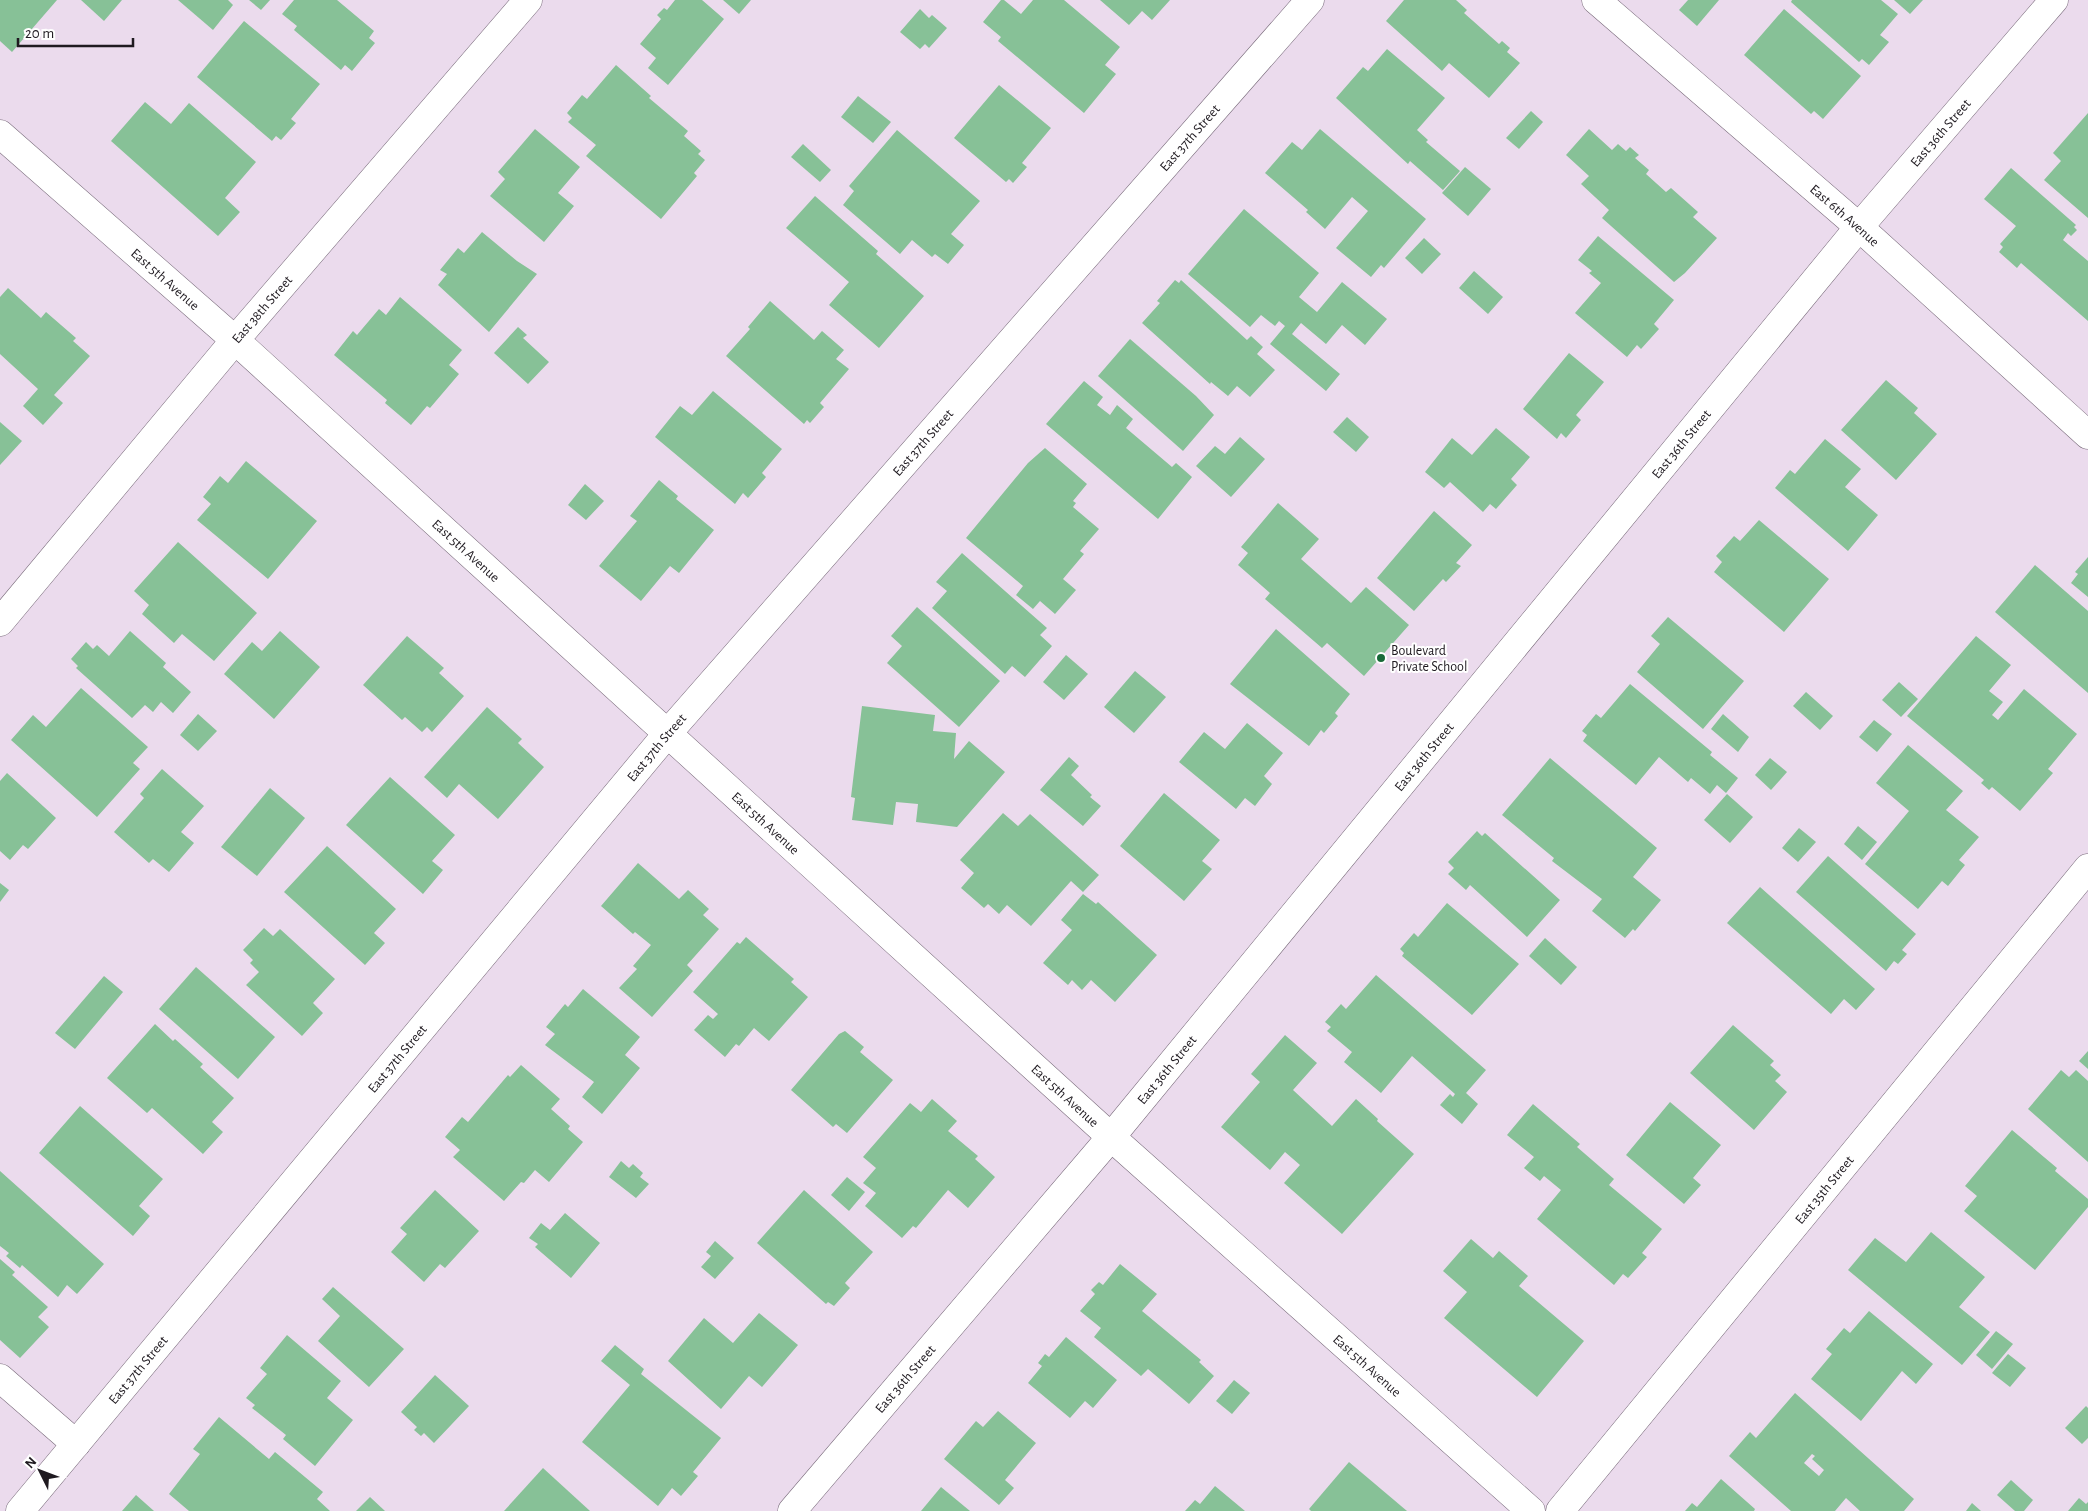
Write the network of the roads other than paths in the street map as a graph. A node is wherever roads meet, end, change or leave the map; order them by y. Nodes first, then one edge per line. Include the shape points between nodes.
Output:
1 (528, 0) edge
2 (1310, 0) edge
3 (1596, 0) edge
4 (2054, 0) edge
5 (0, 134) edge
6 (1859, 227) junction
7 (235, 340) junction
8 (2088, 435) edge
9 (0, 622) edge
10 (667, 734) junction
11 (2088, 868) edge
12 (1111, 1138) junction
13 (0, 1378) edge
14 (76, 1444) junction
15 (20, 1511) edge
16 (792, 1511) edge
17 (1532, 1511) edge
18 (1560, 1511) edge

1 - 7 street, East 38th Street
2 - 10 street, East 37th Street
3 - 6 street, East 6th Avenue
4 - 6 street, East 36th Street
5 - 7 street, East 5th Avenue
6 - 8 street, East 6th Avenue
6 - 12 street, East 36th Street
7 - 9 street, East 38th Street
7 - 10 street, East 5th Avenue
10 - 12 street, East 5th Avenue
10 - 14 street, East 37th Street
11 - 18 street, East 35th Street
12 - 16 street, East 36th Street
12 - 17 street, East 5th Avenue
13 - 14 street
14 - 15 street, East 37th Street

